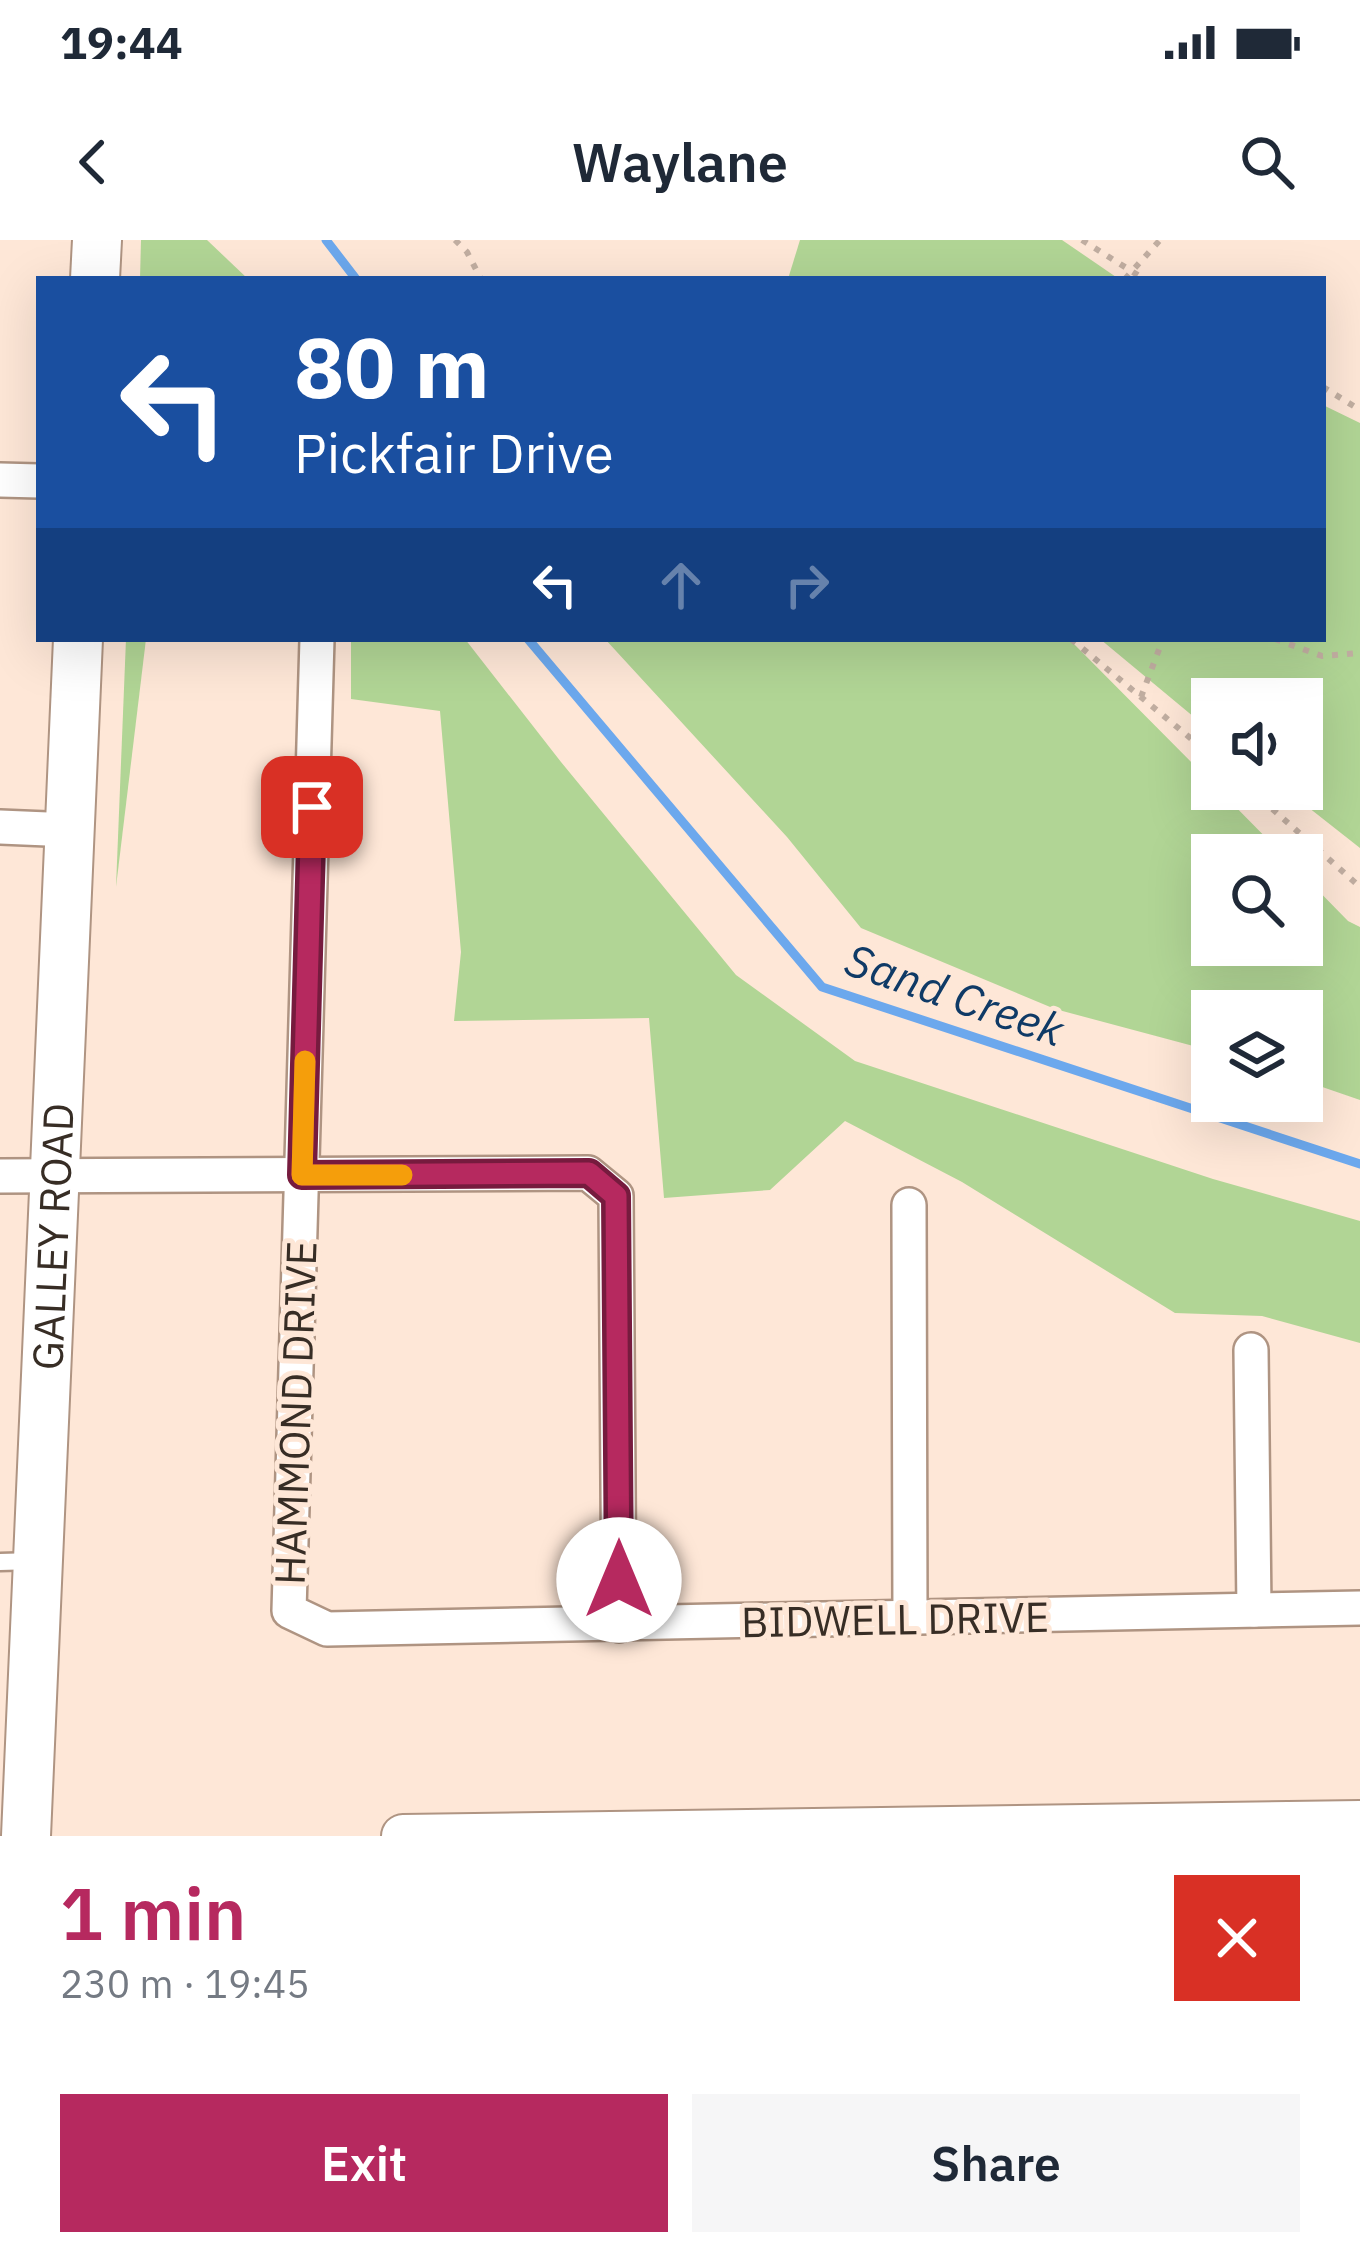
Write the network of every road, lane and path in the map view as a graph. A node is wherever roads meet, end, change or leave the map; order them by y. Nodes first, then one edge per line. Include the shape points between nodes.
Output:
1 (97, 240) edge
2 (455, 240) edge
3 (1082, 240) edge
4 (1160, 240) edge
5 (1128, 275) edge
6 (95, 276) edge
7 (479, 276) edge
8 (1326, 389) edge
9 (1360, 410) edge
10 (0, 479) edge
11 (36, 481) edge
12 (79, 642) edge
13 (317, 642) edge
14 (1075, 642) edge
15 (1162, 642) edge
16 (1283, 642) edge
17 (1360, 653) edge
18 (1141, 698) junction
19 (1191, 739) edge
20 (1274, 810) edge
21 (0, 827) edge
22 (71, 830) junction
23 (1360, 887) edge
24 (302, 1175) junction
25 (0, 1177) edge
26 (55, 1178) junction
27 (909, 1205) dead end
28 (1251, 1350) dead end
29 (19, 1562) edge
30 (1360, 1608) edge
31 (1254, 1610) junction
32 (290, 1611) joint
33 (910, 1619) junction
34 (619, 1624) junction
35 (1360, 1822) edge
36 (1312, 1830) edge
37 (26, 1836) edge
38 (403, 1836) edge

1 - 6 main road
2 - 7 path
3 - 5 path
4 - 5 path
8 - 9 path
10 - 11 street
12 - 22 main road, GALLEY ROAD
13 - 24 street, HAMMOND DRIVE
14 - 18 path
15 - 18 path
16 - 17 path via 1322,656
18 - 19 path
20 - 23 path
21 - 22 street
22 - 26 main road, GALLEY ROAD
24 - 26 street
24 - 32 street, HAMMOND DRIVE
24 - 34 street via 589,1173 616,1196
25 - 26 street
26 - 29 main road, GALLEY ROAD
27 - 33 street
28 - 31 street
29 - 37 main road, GALLEY ROAD
30 - 31 street, BIDWELL DRIVE
31 - 33 street, BIDWELL DRIVE
32 - 34 street, BIDWELL DRIVE via 327,1629
33 - 34 street, BIDWELL DRIVE
35 - 36 street
36 - 38 street

